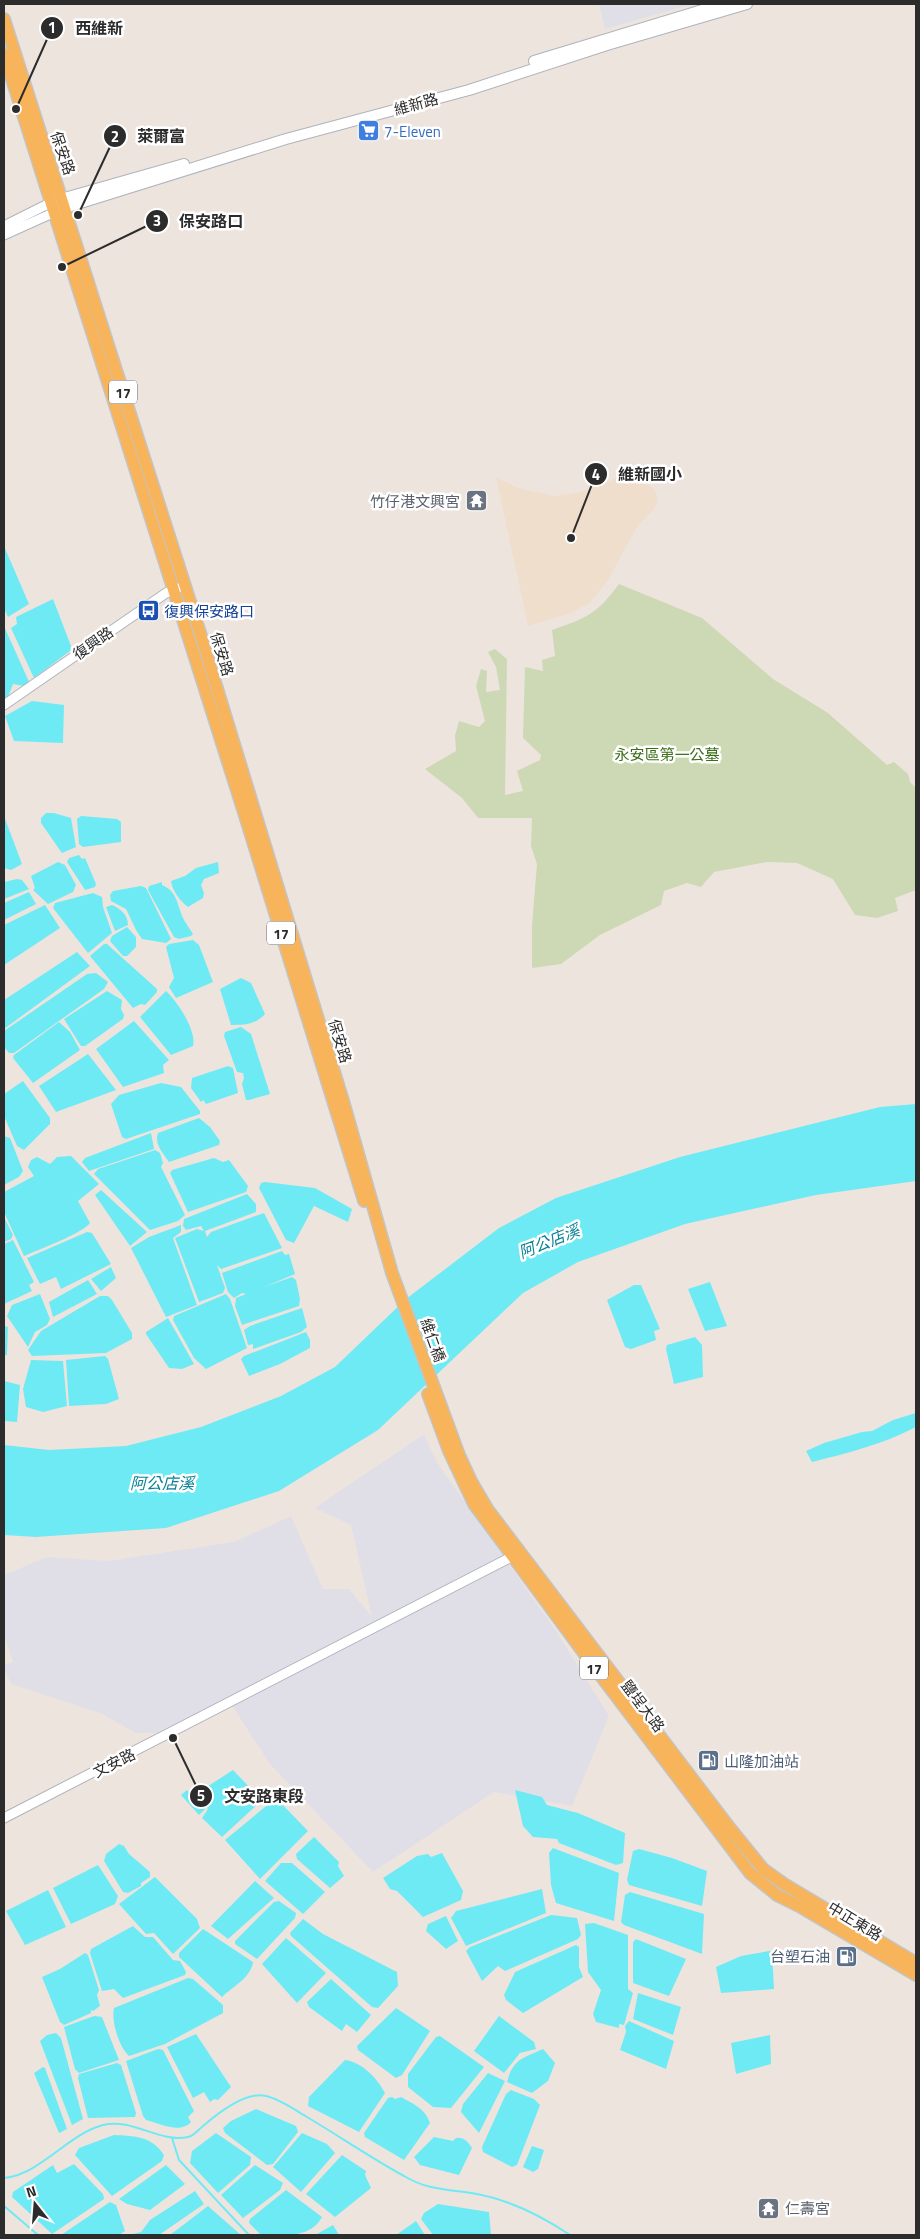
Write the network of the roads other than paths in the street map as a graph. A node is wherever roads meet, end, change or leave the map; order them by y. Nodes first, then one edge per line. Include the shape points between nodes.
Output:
1 (722, 4) edge
2 (748, 4) edge
3 (4, 19) edge
4 (4, 54) edge
5 (58, 205) junction
6 (4, 226) edge
7 (4, 235) edge
8 (184, 586) junction
9 (173, 590) junction
10 (4, 705) edge
11 (390, 1275) junction
12 (442, 1420) joint
13 (517, 1554) junction
14 (671, 1760) junction
15 (4, 1818) edge
16 (784, 1884) joint
17 (777, 1895) joint
18 (916, 1963) edge
19 (916, 1975) edge

1 - 5 main road, 維新路
2 - 5 main road, 維新路 via 469,90
3 - 5 main road, 保安路 / 17
4 - 5 main road, 保安路 / 17
5 - 6 street
5 - 7 street
5 - 8 main road, 保安路 / 17
5 - 9 main road, 保安路 / 17
8 - 9 street, 復興路
8 - 11 main road, 保安路 / 17 via 344,1104
9 - 10 street, 復興路
9 - 11 main road, 保安路 / 17
11 - 12 main road, 維仁橋 / 17
12 - 13 main road, 鹽埕大路 / 17 via 471,1481
13 - 14 main road, 鹽埕大路 / 17
13 - 15 street, 文安路
14 - 16 main road, 鹽埕大路 / 17 via 763,1869
14 - 17 main road, 鹽埕大路 / 17 via 750,1873
16 - 18 main road, 中正東路 / 17
17 - 19 main road, 中正東路 / 17

